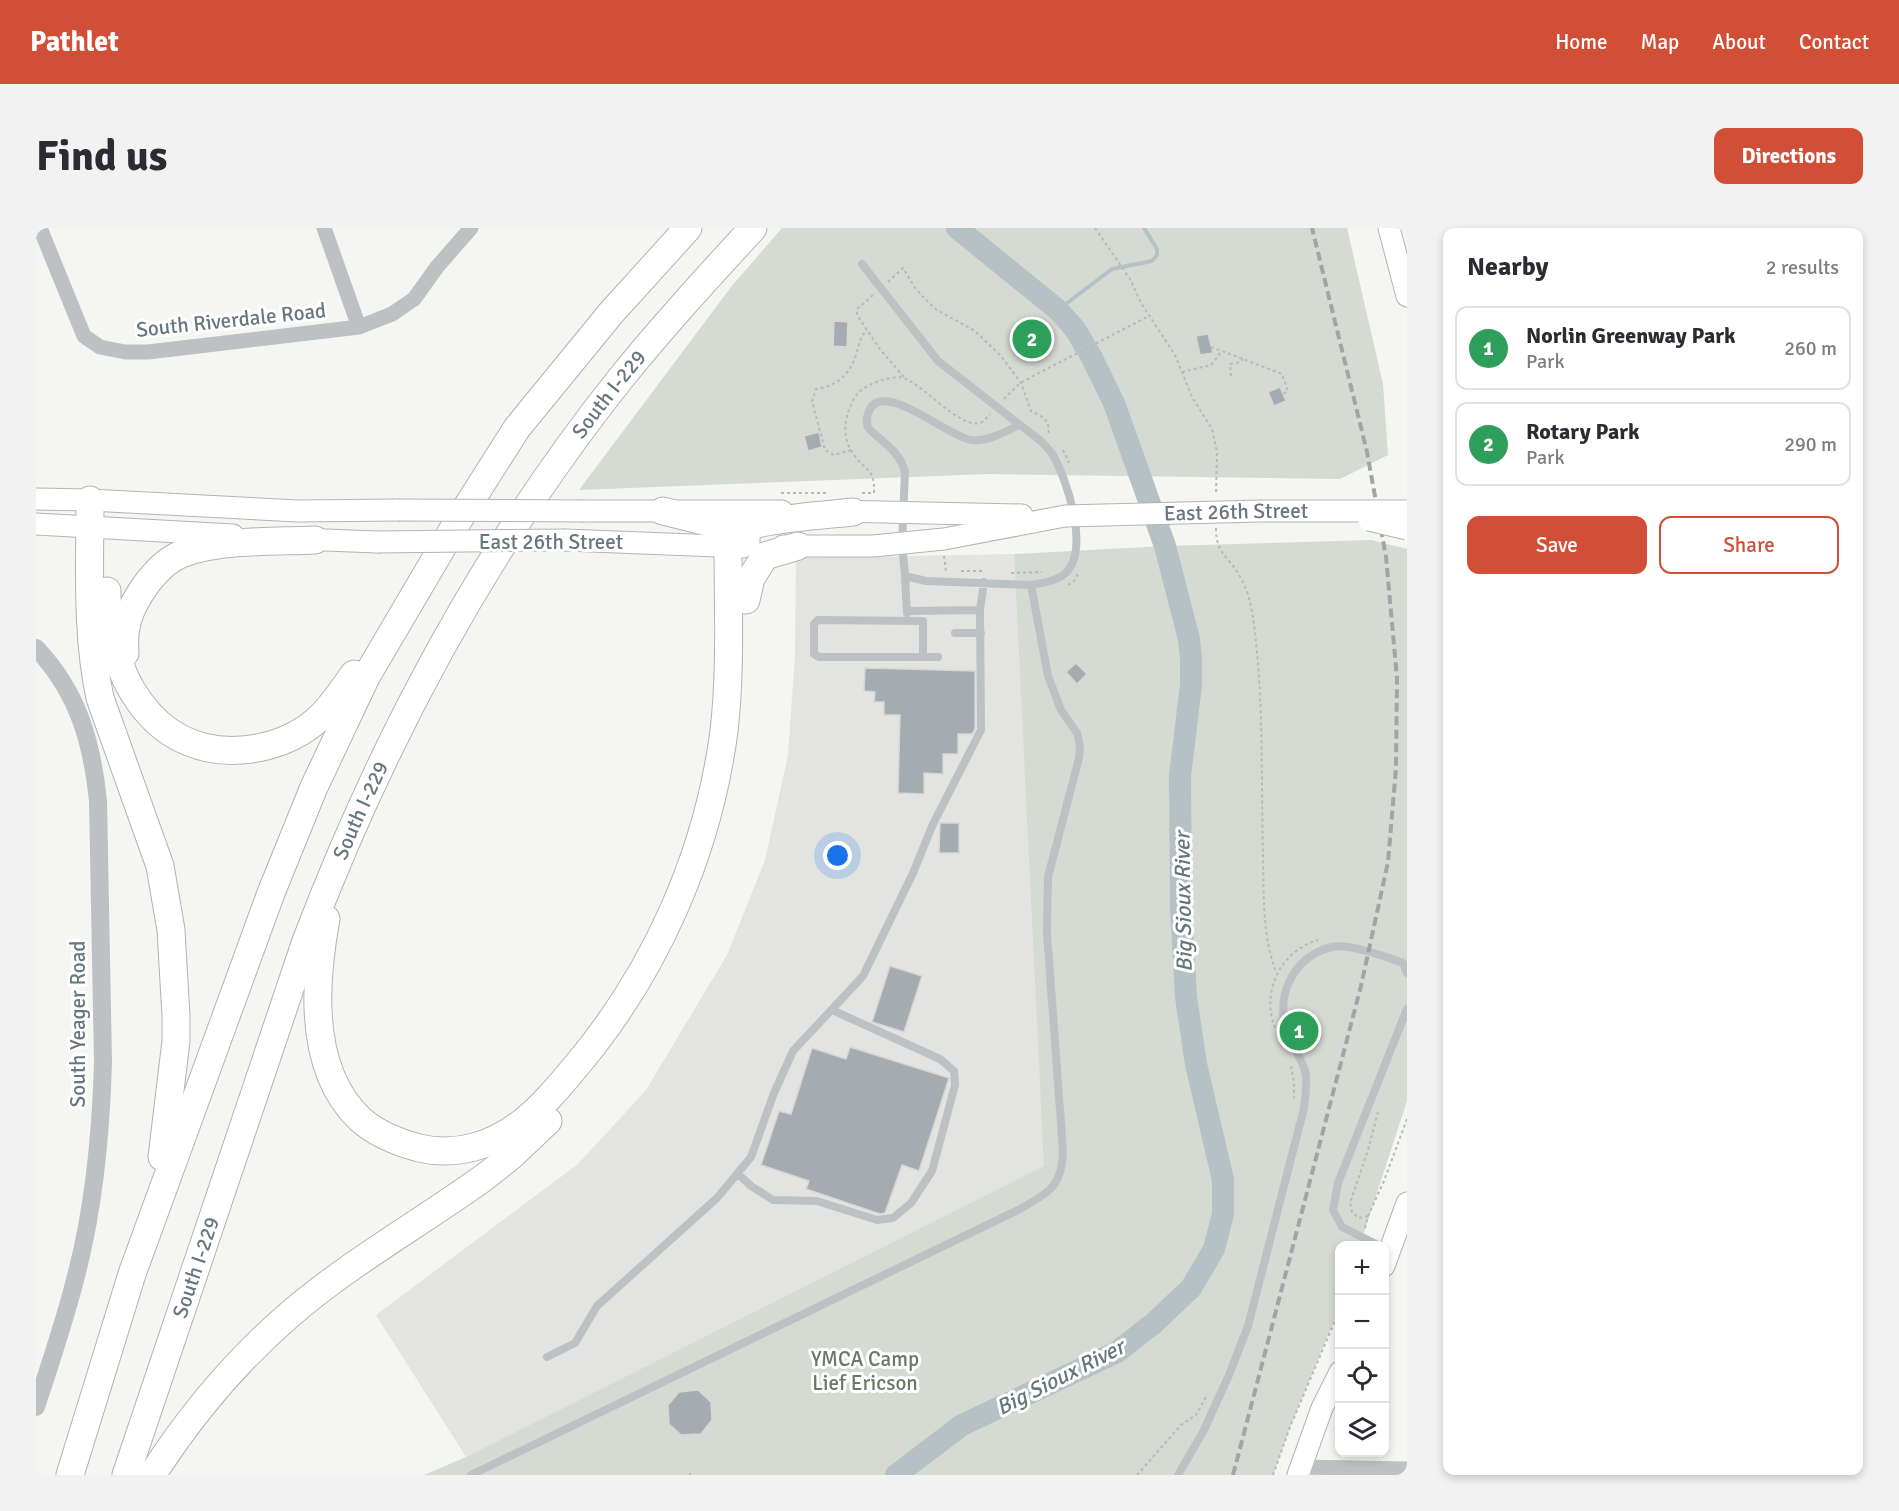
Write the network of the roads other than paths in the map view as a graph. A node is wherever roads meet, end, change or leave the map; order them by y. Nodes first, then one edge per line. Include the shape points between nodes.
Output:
1 (40, 228) edge
2 (324, 228) edge
3 (471, 228) edge
4 (688, 228) edge
5 (753, 228) edge
6 (1389, 228) edge
7 (1401, 249) edge
8 (862, 264) dead end
9 (1407, 296) edge
10 (359, 327) junction
11 (1019, 425) junction
12 (36, 499) edge
13 (853, 503) junction
14 (663, 511) junction
15 (1260, 511) junction
16 (1407, 511) edge
17 (99, 513) junction
18 (903, 513) junction
19 (1065, 516) junction
20 (36, 524) edge
21 (1407, 529) edge
22 (315, 540) junction
23 (738, 541) junction
24 (903, 543) junction
25 (798, 546) junction
26 (905, 576) junction
27 (423, 581) junction
28 (984, 582) junction
29 (1030, 585) junction
30 (746, 600) junction
31 (980, 610) junction
32 (907, 611) junction
33 (907, 621) junction
34 (955, 633) dead end
35 (981, 633) junction
36 (36, 648) edge
37 (923, 657) junction
38 (938, 657) dead end
39 (131, 690) junction
40 (360, 809) junction
41 (1407, 973) edge
42 (1407, 1009) edge
43 (832, 1010) junction
44 (738, 1174) junction
45 (1407, 1203) edge
46 (1366, 1241) edge
47 (1389, 1243) edge
48 (132, 1274) junction
49 (547, 1357) dead end
50 (1335, 1382) edge
51 (36, 1407) edge
52 (1407, 1469) edge
53 (1299, 1471) edge
54 (1332, 1472) edge
55 (70, 1475) edge
56 (126, 1475) edge
57 (152, 1475) edge
58 (471, 1475) edge
59 (1178, 1475) edge

1 - 10 street, South Riverdale Road via 84,336 100,347 148,352
2 - 10 street
3 - 10 street, South Riverdale Road via 414,299 392,314
4 - 27 highway via 611,313 517,428
5 - 40 highway, South I-229 via 627,372 511,533 436,655
6 - 7 main road
7 - 9 main road
8 - 11 lane via 938,361
11 - 18 lane via 995,437 974,441 957,437 891,400 879,401 870,408 869,429 903,462
11 - 29 lane via 1053,455 1066,486 1077,534 1074,561 1062,576
12 - 17 main road, East 26th Street
13 - 14 main road, East 26th Street
13 - 18 main road, East 26th Street
13 - 23 highway via 758,523
14 - 17 main road, East 26th Street, bridge
14 - 23 highway
15 - 16 main road, East 26th Street, bridge
15 - 19 main road, East 26th Street, bridge
15 - 21 main road, bridge via 1364,520
17 - 20 main road, East 26th Street
17 - 22 main road, East 26th Street
17 - 39 highway via 109,626
17 - 48 highway via 90,639 94,670 100,698 160,866 174,967 176,1041 168,1120
18 - 19 main road, East 26th Street
18 - 24 lane
19 - 24 main road, East 26th Street
22 - 23 main road, East 26th Street, bridge
22 - 39 highway via 216,545 168,562 145,585 127,617 124,650
23 - 25 main road, East 26th Street
23 - 30 highway
23 - 40 highway via 724,731 710,801 686,878 655,948 614,1017 540,1106 490,1142 443,1151 392,1140 375,1131 348,1106 329,1071 320,1023 321,953 329,903
24 - 25 main road, East 26th Street
24 - 26 lane
25 - 30 highway via 765,556 751,578
26 - 28 lane via 926,581
26 - 32 lane
27 - 39 highway via 319,720 274,744 234,751 195,746 164,728
27 - 48 highway via 366,677 293,837
28 - 29 lane
28 - 31 lane
29 - 58 lane via 1048,676 1080,746 1046,894 1064,1150 1056,1184 1020,1209
30 - 57 highway via 743,696 718,834 692,908 637,1012 562,1106 511,1156 320,1290 254,1347 198,1409
31 - 32 lane
31 - 35 lane
32 - 33 lane
33 - 37 lane via 923,621
33 - 37 lane via 818,621 814,624 814,654
34 - 35 lane
35 - 43 lane via 981,730 863,976
36 - 51 street, South Yeager Road via 72,697 94,764 103,1062 97,1161 84,1243
37 - 38 lane
40 - 56 highway, South I-229 via 306,941
41 - 59 lane via 1403,963 1377,953 1333,946 1308,958 1287,981 1282,1005 1284,1023 1306,1073 1304,1108 1248,1326 1204,1430
42 - 46 lane via 1338,1183 1332,1210 1342,1227
43 - 44 lane via 794,1051 751,1157
43 - 44 lane via 940,1059 954,1071 955,1085 932,1171 911,1203 893,1218 877,1220 817,1201 773,1200
44 - 49 lane via 717,1198 597,1306 575,1343
45 - 47 main road
48 - 55 highway
50 - 53 main road
52 - 54 street
53 - 54 street

